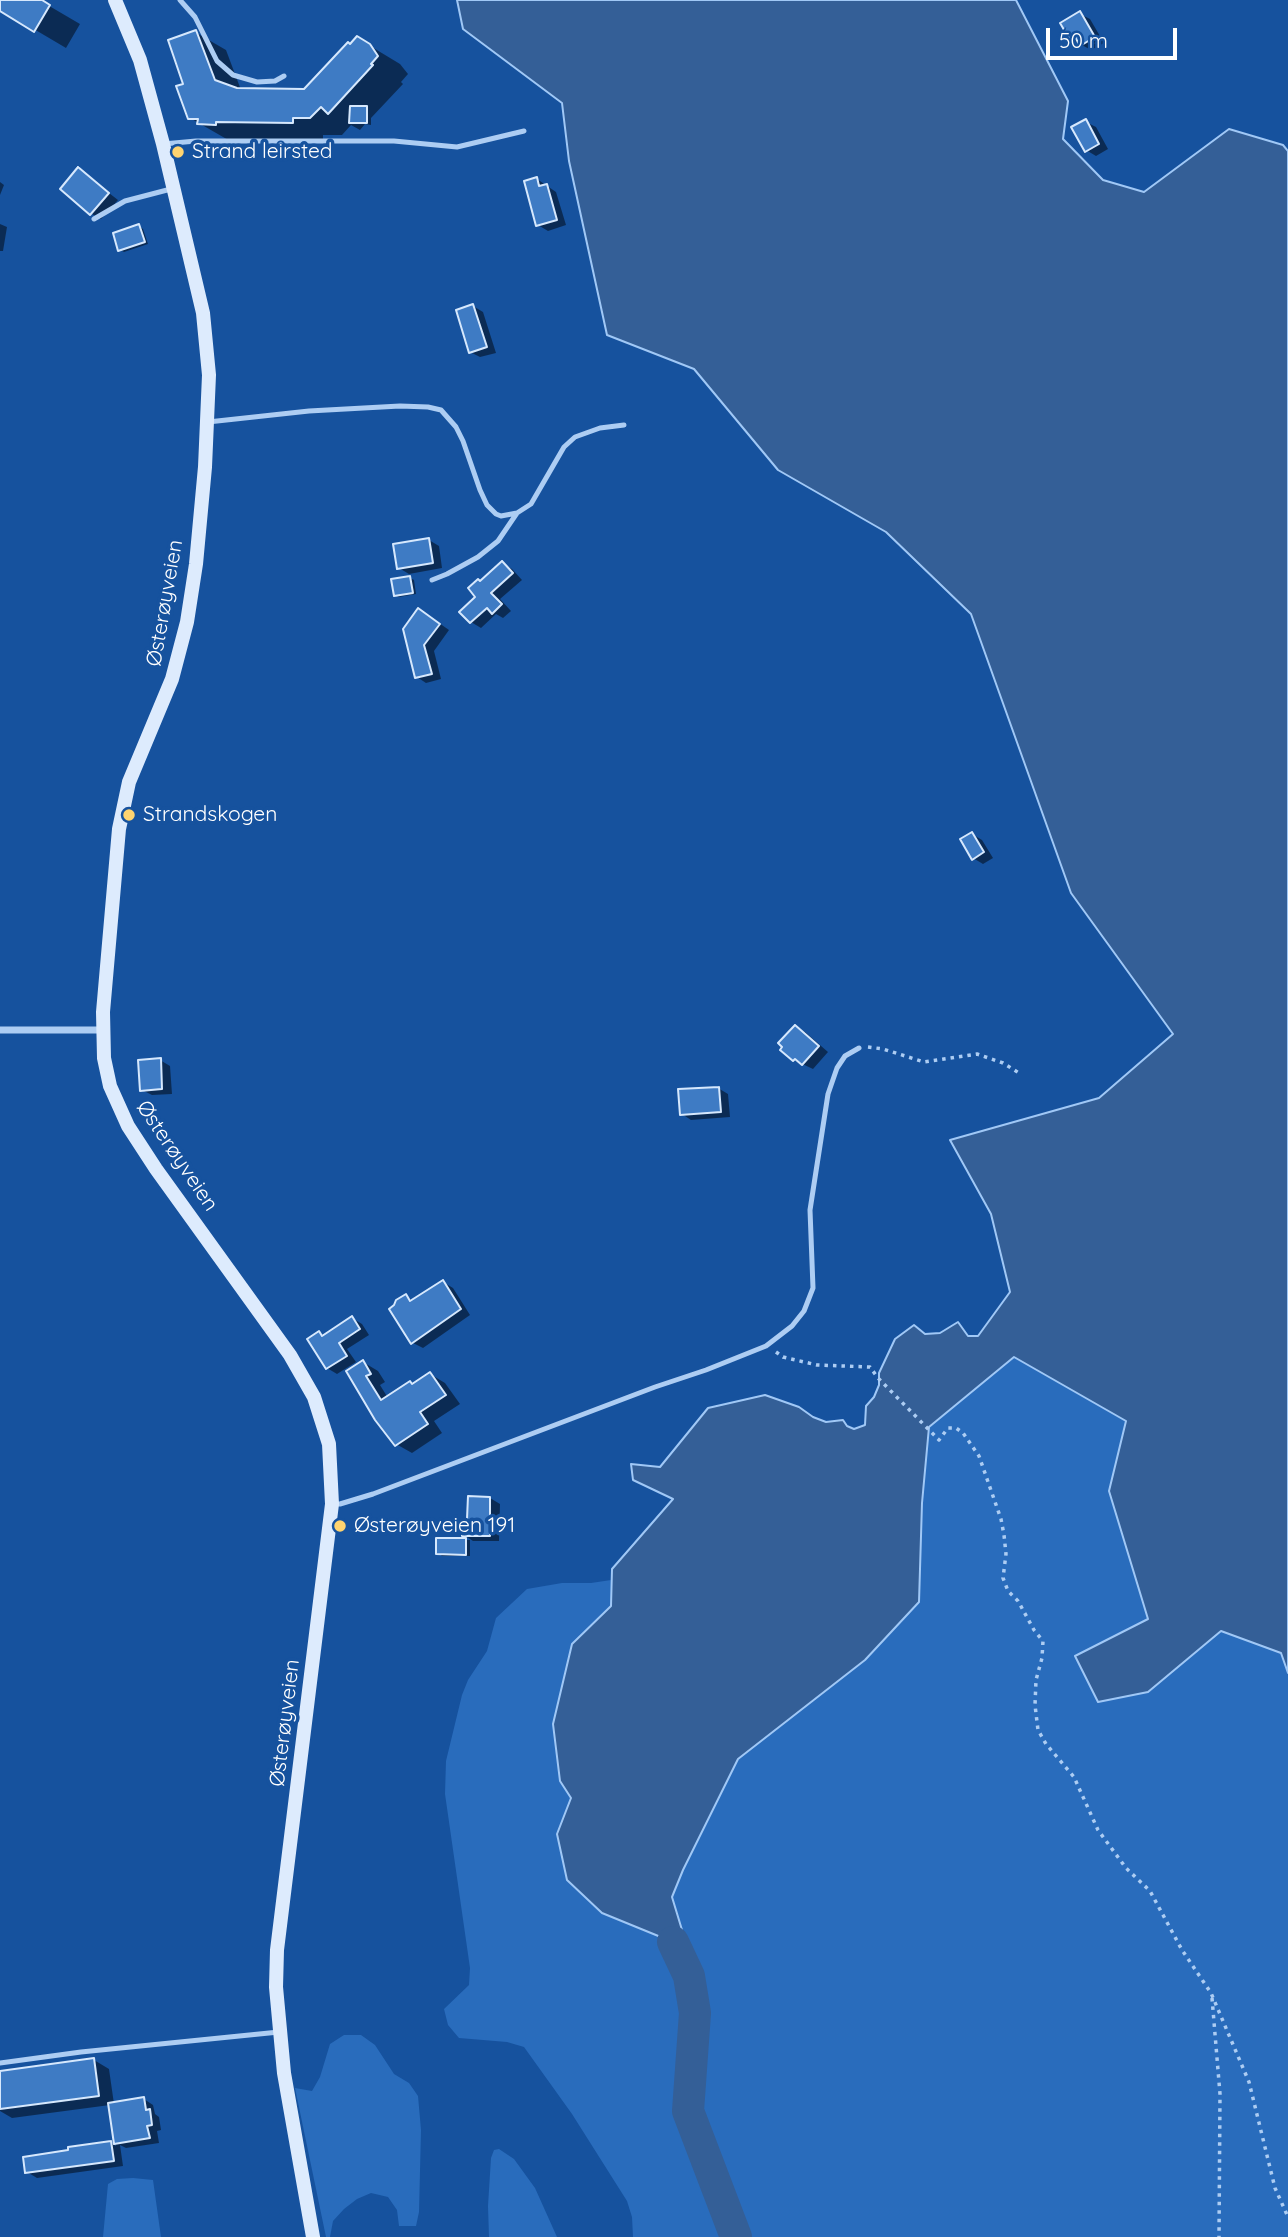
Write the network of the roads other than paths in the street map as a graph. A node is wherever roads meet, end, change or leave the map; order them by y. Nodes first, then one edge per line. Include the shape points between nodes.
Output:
1 (115, 0) edge
2 (180, 0) edge
3 (284, 76) dead end
4 (524, 131) dead end
5 (163, 144) junction
6 (174, 188) junction
7 (94, 219) dead end
8 (208, 422) junction
9 (624, 425) dead end
10 (517, 513) junction
11 (432, 580) dead end
12 (0, 1030) edge
13 (102, 1030) junction
14 (859, 1048) road end
15 (332, 1504) junction
16 (279, 2032) junction
17 (0, 2063) edge
18 (313, 2237) edge

1 - 5 main road, Østerøyveien via 139,60
2 - 3 lane via 195,17 217,61 233,75 257,82
4 - 5 lane via 457,147 394,141
5 - 6 main road, Østerøyveien
6 - 7 lane via 125,201
6 - 8 main road, Østerøyveien via 203,313
8 - 10 lane via 309,411 428,407 441,411 456,427 487,505 501,516
8 - 13 main road, Østerøyveien via 196,564 180,651 134,765 120,821
9 - 10 lane via 575,437 564,447 531,504
10 - 11 lane via 498,541 478,557
12 - 13 street
13 - 15 main road, Østerøyveien via 110,1086 128,1126 278,1338 314,1397 329,1444
14 - 15 lane via 836,1068 828,1094 810,1210 813,1288 792,1326 766,1346 373,1494
15 - 16 main road, Østerøyveien via 277,1950
16 - 17 lane
16 - 18 main road, Østerøyveien

